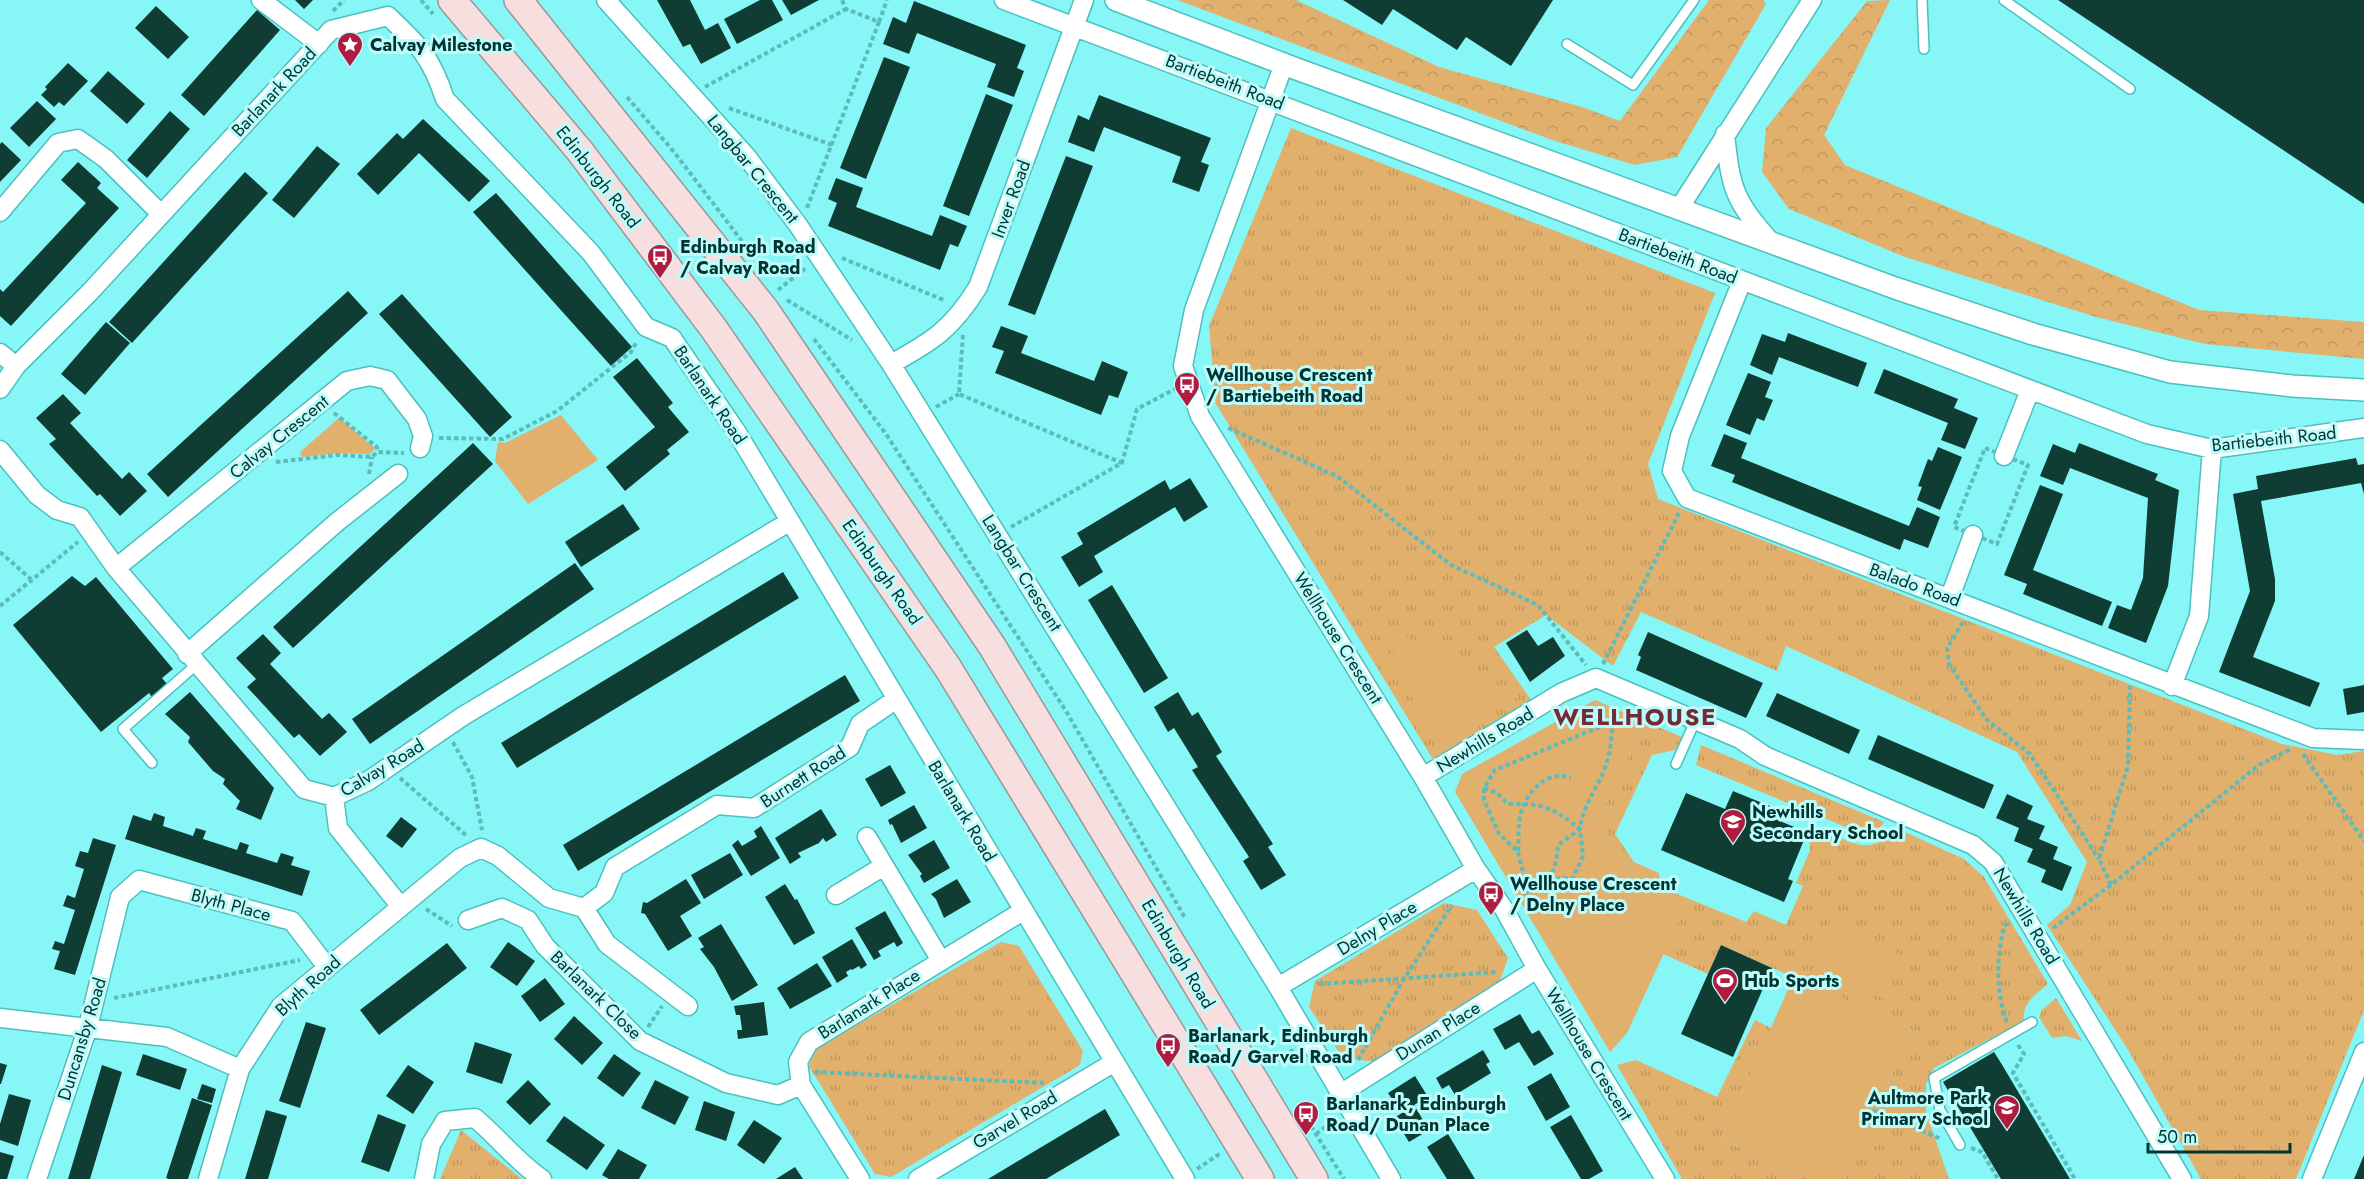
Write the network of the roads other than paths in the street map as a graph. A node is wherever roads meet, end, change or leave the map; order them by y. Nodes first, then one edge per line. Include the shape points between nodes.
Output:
1 (261, 0) edge
2 (452, 0) edge
3 (518, 0) edge
4 (606, 0) edge
5 (1005, 0) edge
6 (1084, 0) edge
7 (1116, 0) edge
8 (1695, 0) edge
9 (1922, 0) edge
10 (2004, 0) edge
11 (1806, 2) edge
12 (1075, 26) junction
13 (319, 44) junction
14 (1567, 44) dead end
15 (1924, 49) dead end
16 (1284, 64) junction
17 (2130, 89) dead end
18 (1271, 100) junction
19 (1725, 134) junction
20 (1680, 207) junction
21 (0, 212) edge
22 (160, 213) junction
23 (1771, 242) junction
24 (1742, 281) junction
25 (0, 353) edge
26 (891, 364) junction
27 (16, 366) junction
28 (0, 389) edge
29 (2030, 390) junction
30 (2364, 390) edge
31 (2364, 428) edge
32 (419, 446) road end
33 (2212, 449) junction
34 (0, 450) edge
35 (2004, 456) road end
36 (398, 474) dead end
37 (789, 522) junction
38 (1973, 535) road end
39 (116, 568) junction
40 (1950, 597) junction
41 (192, 660) junction
42 (2172, 686) junction
43 (895, 700) junction
44 (1696, 719) junction
45 (2364, 740) edge
46 (152, 763) dead end
47 (1676, 764) dead end
48 (1423, 777) junction
49 (334, 797) junction
50 (867, 837) dead end
51 (884, 866) junction
52 (1476, 869) junction
53 (836, 895) dead end
54 (120, 897) joint
55 (401, 907) junction
56 (584, 908) junction
57 (1023, 911) junction
58 (468, 920) road end
59 (940, 959) junction
60 (323, 962) junction
61 (1537, 969) junction
62 (1278, 987) junction
63 (688, 1006) dead end
64 (0, 1018) edge
65 (2032, 1022) dead end
66 (88, 1027) junction
67 (2364, 1052) edge
68 (1113, 1063) junction
69 (240, 1069) junction
70 (800, 1078) junction
71 (1344, 1101) junction
72 (1960, 1145) dead end
73 (37, 1179) edge
74 (208, 1179) edge
75 (424, 1179) edge
76 (542, 1179) edge
77 (860, 1179) edge
78 (918, 1179) edge
79 (1185, 1179) edge
80 (1260, 1179) edge
81 (1314, 1179) edge
82 (1391, 1179) edge
83 (1665, 1179) edge
84 (2182, 1179) edge
85 (2312, 1179) edge

1 - 13 street
2 - 80 main road, Edinburgh Road via 579,150 714,329 948,668
3 - 81 main road, Edinburgh Road via 765,311 879,478 992,646
4 - 26 street, Langbar Crescent via 747,157 798,225
5 - 12 street, Bartiebeith Road
6 - 12 street, Inver Road
7 - 16 street, Bartiebeith Road
8 - 14 lane via 1633,85
9 - 15 lane
10 - 17 lane
11 - 19 street
12 - 18 street, Bartiebeith Road
12 - 26 street, Inver Road via 978,287 965,309 934,340
13 - 22 street, Barlanark Road
13 - 37 street, Barlanark Road via 331,30 388,16 421,47 436,70 444,99 591,253 646,327 672,338 736,431
16 - 18 street, Wellhouse Crescent
16 - 20 street, Bartiebeith Road
18 - 24 street, Bartiebeith Road
18 - 48 street, Wellhouse Crescent via 1194,310 1183,366 1200,416
19 - 20 street
19 - 23 street via 1736,198
20 - 23 street, Bartiebeith Road
21 - 22 street via 58,143 78,139 106,159
22 - 27 street, Barlanark Road via 90,292
23 - 30 street, Bartiebeith Road via 2033,334 2170,372
24 - 29 street, Bartiebeith Road
24 - 40 street, Balado Road via 1680,436 1672,471 1687,498
25 - 27 street
26 - 62 street, Langbar Crescent
27 - 28 street
29 - 33 street, Bartiebeith Road via 2147,434
29 - 35 street
31 - 33 street, Bartiebeith Road
32 - 39 street, Calvay Crescent via 417,419 387,380 370,376 347,381
33 - 42 street via 2199,616
34 - 39 street, Calvay Road via 37,495 57,510 80,517
36 - 41 street via 337,522
37 - 43 street, Barlanark Road
37 - 49 street, Calvay Road
38 - 40 street
39 - 41 street, Calvay Road
40 - 42 street, Balado Road
41 - 46 lane via 123,729
41 - 49 street, Calvay Road via 304,789
42 - 45 street, Balado Road via 2313,738
43 - 56 street, Burnett Road via 860,724 850,747 754,808 717,805 615,867 604,893
43 - 57 street, Barlanark Road
44 - 47 lane
44 - 48 street, Newhills Road via 1596,678 1561,693
44 - 84 street, Newhills Road via 1740,739 1765,756 1973,845 1993,862
48 - 52 street, Wellhouse Crescent
49 - 55 street via 338,828
50 - 51 street, Barlanark Place
51 - 53 street
51 - 59 street, Barlanark Place
52 - 61 street, Wellhouse Crescent via 1504,909
52 - 62 street, Delny Place
54 - 60 street, Blyth Place via 139,880 292,921
54 - 66 street, Duncansby Road
55 - 56 street, Blyth Road via 460,858 481,848 498,856 549,898
55 - 60 street, Blyth Road
56 - 63 street via 607,944
57 - 59 street, Barlanark Place
57 - 68 street, Barlanark Road
58 - 70 street, Barlanark Close via 502,908 528,920 545,946 640,1041 726,1083 778,1095
59 - 70 street, Barlanark Place via 809,1042 798,1062
60 - 69 street, Blyth Road via 281,1006
61 - 71 street, Dunan Place
61 - 83 street, Wellhouse Crescent
62 - 71 street, Langbar Crescent
64 - 66 street
65 - 72 lane via 1934,1078 1940,1110
66 - 69 street via 167,1037
66 - 73 street, Duncansby Road
67 - 85 street
68 - 78 street, Garvel Road
68 - 79 street, Barlanark Road
69 - 74 street, Blyth Road
70 - 77 street
71 - 82 street, Langbar Crescent
75 - 76 street via 431,1144 445,1121 475,1118

